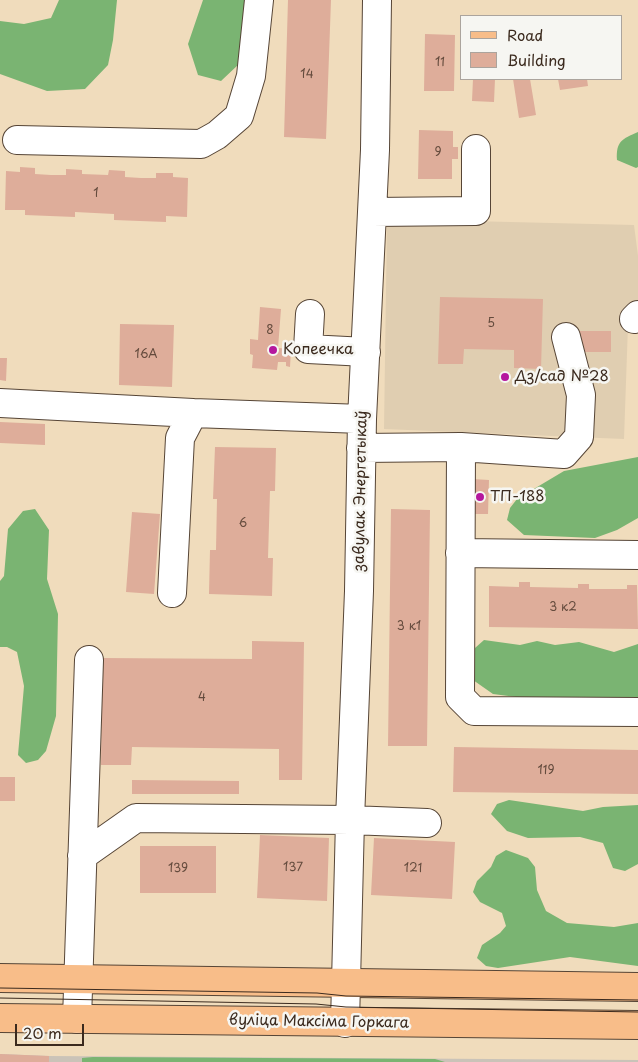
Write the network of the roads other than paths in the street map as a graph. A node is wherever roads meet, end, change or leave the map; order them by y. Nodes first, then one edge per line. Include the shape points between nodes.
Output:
1 (259, 0) edge
2 (377, 0) edge
3 (16, 140) dead end
4 (476, 149) dead end
5 (372, 212) junction
6 (310, 314) dead end
7 (566, 337) dead end
8 (366, 352) junction
9 (0, 403) edge
10 (193, 413) junction
11 (362, 419) junction
12 (461, 447) junction
13 (361, 448) junction
14 (460, 553) junction
15 (638, 555) edge
16 (172, 593) dead end
17 (89, 660) dead end
18 (638, 712) edge
19 (350, 820) junction
20 (427, 823) dead end
21 (76, 871) junction
22 (0, 978) edge
23 (78, 979) junction
24 (346, 983) junction
25 (638, 987) edge
26 (0, 1018) edge
27 (78, 1020) junction
28 (345, 1023) junction
29 (638, 1025) edge

1 - 3 street via 251,76 239,116 218,136 201,144
2 - 5 street, завулак Энергетыкаў
4 - 5 street via 476,211
5 - 8 street, завулак Энергетыкаў
6 - 8 street via 308,350
7 - 12 street via 581,395 578,437 564,454
8 - 11 street, завулак Энергетыкаў
9 - 10 street
10 - 11 street
10 - 16 street via 180,438
11 - 13 street, завулак Энергетыкаў
12 - 13 street
12 - 14 street
13 - 19 street, завулак Энергетыкаў
14 - 15 street
14 - 18 street via 460,697 474,711
17 - 21 street
19 - 20 street
19 - 21 street via 136,818
19 - 24 street, завулак Энергетыкаў
21 - 23 street
22 - 23 main road
23 - 24 main road
23 - 27 street
24 - 25 main road
24 - 28 street, завулак Энергетыкаў
26 - 27 main road, вуліца Максіма Горкага
27 - 28 main road, вуліца Максіма Горкага via 316,1020
28 - 29 main road, вуліца Максіма Горкага

